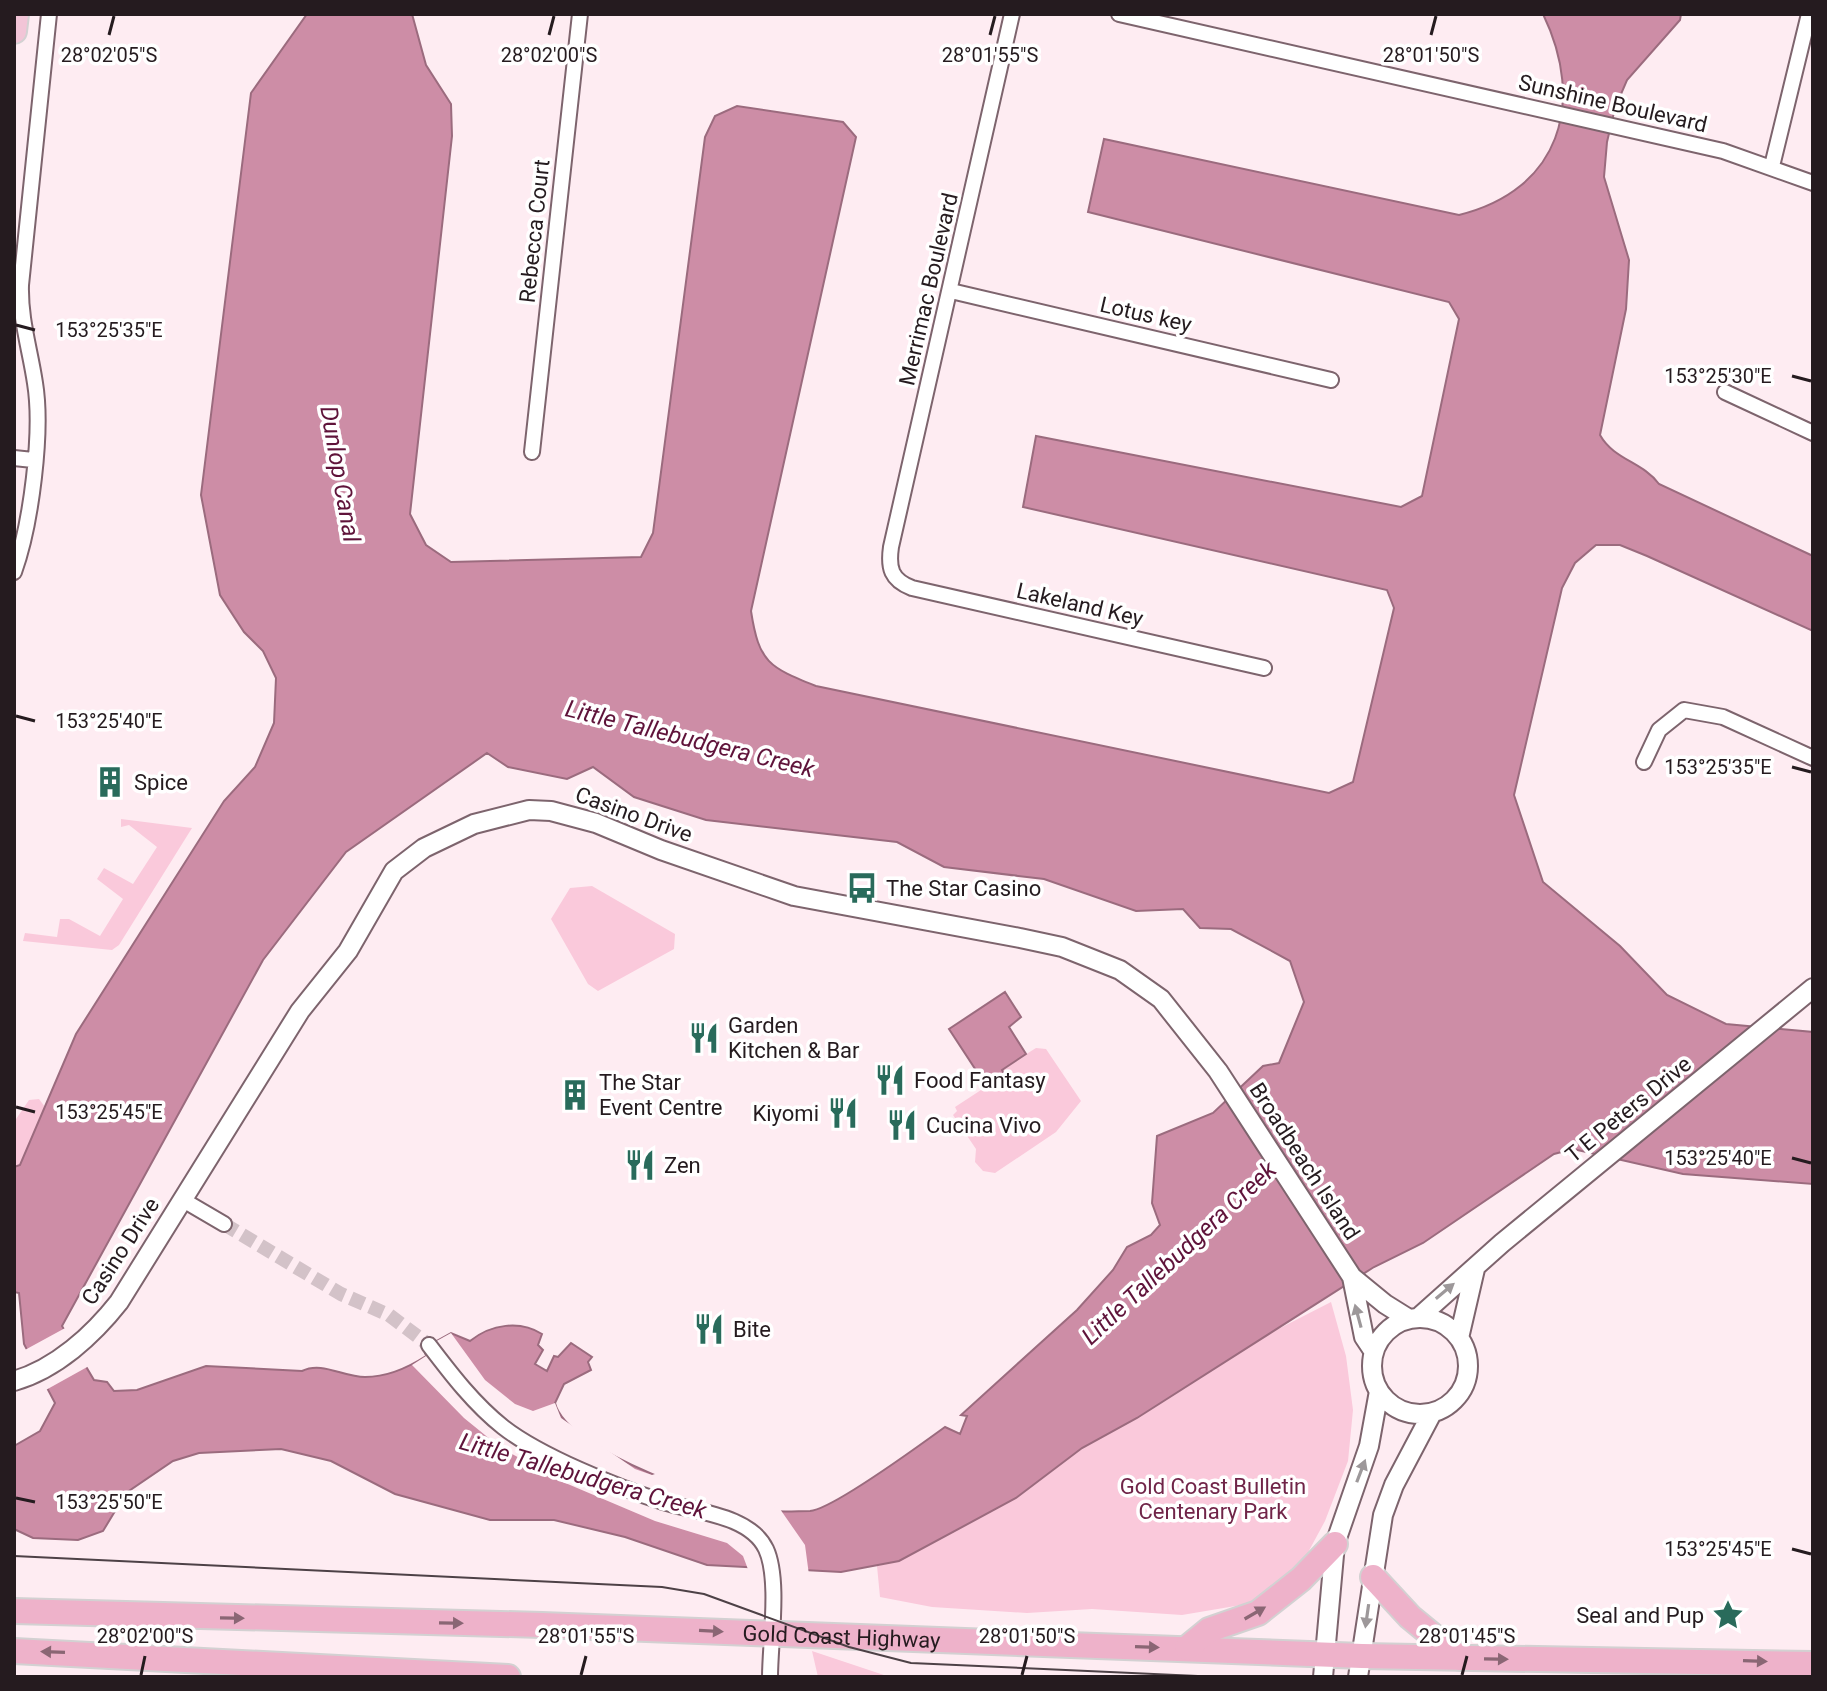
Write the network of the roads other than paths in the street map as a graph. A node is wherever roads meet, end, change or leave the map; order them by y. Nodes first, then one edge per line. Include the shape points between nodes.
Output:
1 (16, 14) edge
2 (49, 14) edge
3 (580, 14) edge
4 (1012, 14) edge
5 (1119, 14) edge
6 (1809, 14) edge
7 (14, 31) edge
8 (1772, 166) junction
9 (1813, 183) edge
10 (951, 291) junction
11 (1331, 380) dead end
12 (1725, 392) dead end
13 (1813, 433) edge
14 (532, 452) dead end
15 (14, 458) edge
16 (33, 460) junction
17 (14, 572) edge
18 (891, 573) joint
19 (1264, 668) dead end
20 (1813, 758) edge
21 (1644, 762) dead end
22 (1808, 992) edge
23 (1218, 1071) joint
24 (183, 1200) junction
25 (224, 1224) tunnel mouth
26 (1475, 1269) junction
27 (1352, 1277) junction
28 (1414, 1318) junction
29 (1459, 1338) junction
30 (429, 1345) tunnel mouth
31 (1374, 1352) junction
32 (18, 1380) edge
33 (1379, 1391) junction
34 (1432, 1413) junction
35 (1335, 1544) junction
36 (1373, 1577) junction
37 (14, 1611) edge
38 (771, 1634) junction
39 (1187, 1648) junction
40 (14, 1651) edge
41 (1460, 1658) junction
42 (1813, 1664) edge
43 (1324, 1666) edge
44 (1360, 1666) edge
45 (508, 1677) edge
46 (770, 1677) edge

1 - 7 main road
2 - 16 street via 21,285 22,327 37,401
3 - 14 street, Rebecca Court
4 - 10 street, Merrimac Boulevard
5 - 8 street, Sunshine Boulevard
6 - 8 street
8 - 9 street, Sunshine Boulevard
10 - 11 street, Lotus key
10 - 18 street, Merrimac Boulevard via 891,547
12 - 13 street
15 - 16 street
16 - 17 street via 28,532
18 - 19 street, Lakeland Key via 912,588
20 - 21 street via 1723,717 1684,710 1659,730
22 - 26 street, T E Peters Drive
23 - 24 street, Casino Drive via 1161,999 1097,959 1020,938 794,896 596,823 529,810 448,835 394,871 348,951 300,1011
23 - 27 street, Broadbeach Island
24 - 25 street
24 - 32 street, Casino Drive via 94,1332
28 -> 26 street, T E Peters Drive
26 - 29 street
27 - 28 street, Broadbeach Island via 1385,1304
31 -> 27 street, Broadbeach Island via 1364,1337
28 - 29 street via 1448,1327
28 - 31 street via 1387,1331
29 - 34 street via 1468,1369 1464,1385
30 - 38 street via 478,1404 534,1446 661,1501 751,1532 766,1548
31 - 33 street
33 - 34 street via 1402,1411
35 -> 33 street via 1369,1446
34 - 36 street via 1387,1500
39 -> 35 highway via 1209,1630 1258,1613
35 - 43 street
36 - 41 highway via 1410,1617
36 -> 44 street
37 -> 38 highway, Gold Coast Highway
38 -> 39 highway, Gold Coast Highway
38 - 46 street
39 - 43 highway, Gold Coast Highway
45 -> 40 highway
41 -> 42 highway, Gold Coast Highway
41 - 44 highway, Gold Coast Highway
43 - 44 highway, Gold Coast Highway

